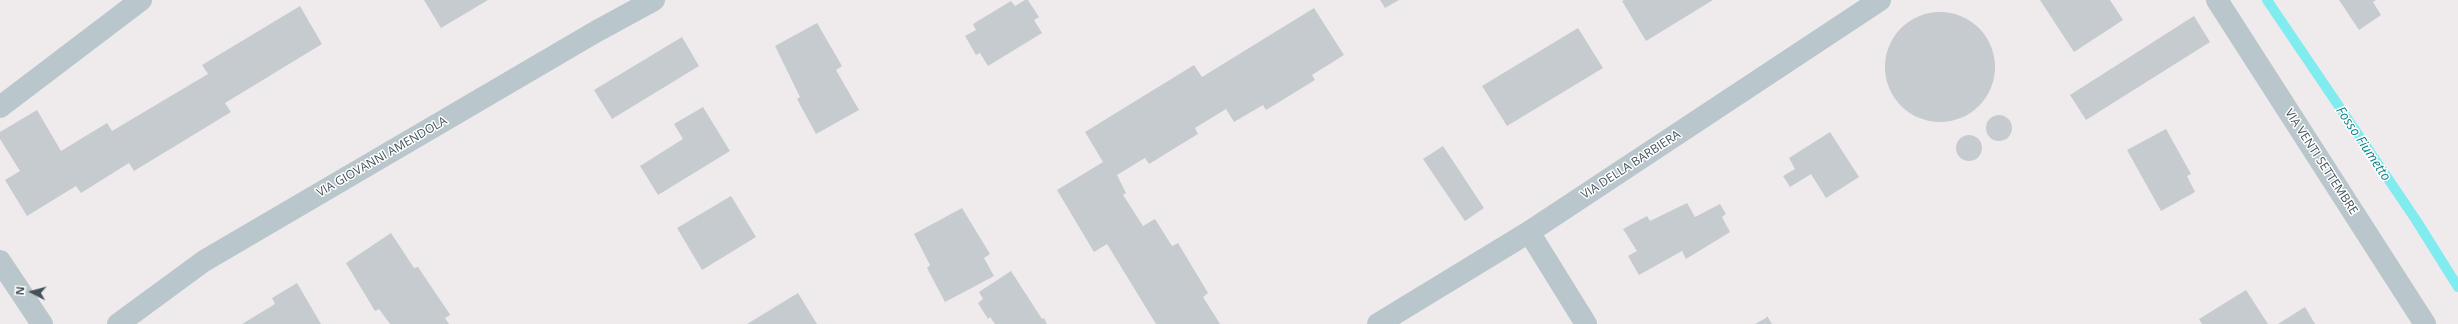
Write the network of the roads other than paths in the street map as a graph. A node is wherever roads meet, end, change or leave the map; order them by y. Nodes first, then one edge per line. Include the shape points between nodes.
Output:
1 (141, 0) edge
2 (654, 0) edge
3 (1880, 0) edge
4 (2217, 0) edge
5 (0, 106) edge
6 (1529, 232) junction
7 (0, 261) edge
8 (42, 324) edge
9 (118, 324) edge
10 (1378, 324) edge
11 (1586, 324) edge
12 (2425, 324) edge

1 - 5 street
2 - 9 street, VIA GIOVANNI AMENDOLA via 204,261
3 - 6 street, VIA DELLA BARBIERA
4 - 12 street, VIA VENTI SETTEMBRE
6 - 10 street, VIA DELLA BARBIERA
6 - 11 street
7 - 8 street

